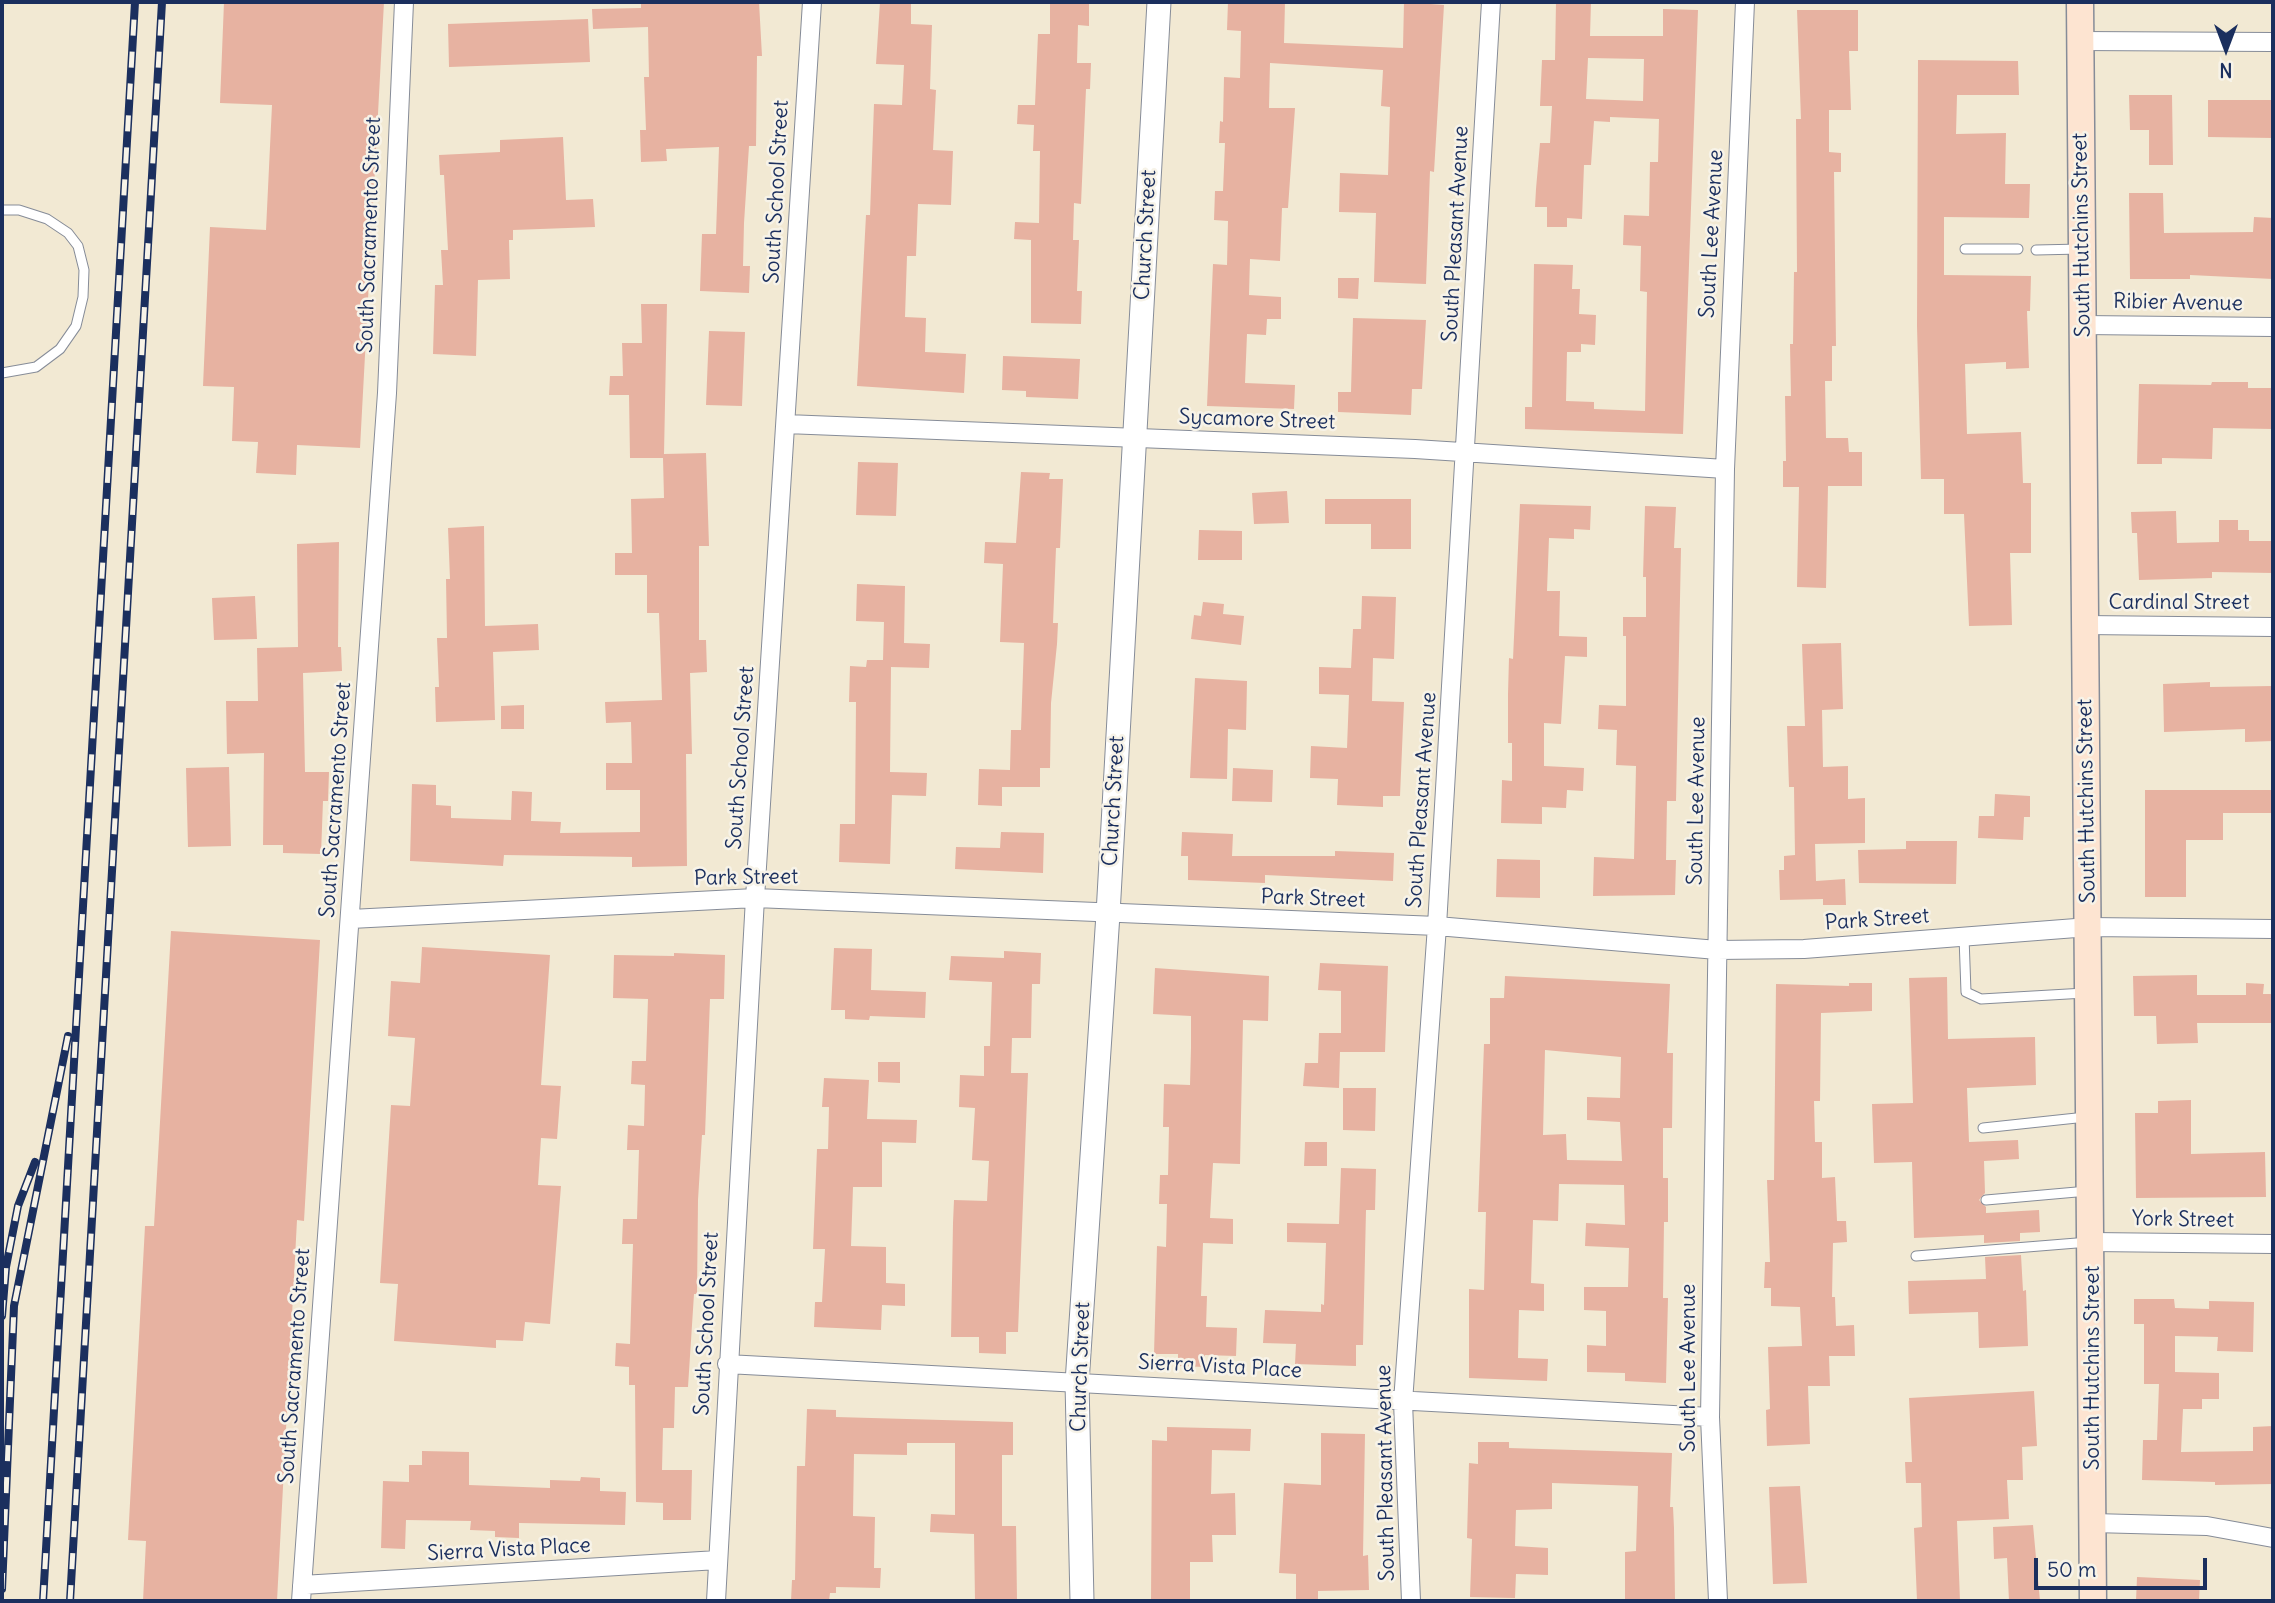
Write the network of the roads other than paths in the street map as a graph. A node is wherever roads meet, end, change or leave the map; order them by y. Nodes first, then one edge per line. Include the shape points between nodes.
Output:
1 (404, 2) edge
2 (812, 2) edge
3 (1160, 2) edge
4 (1491, 2) edge
5 (1745, 2) edge
6 (2080, 2) edge
7 (2080, 41) junction
8 (2273, 42) edge
9 (2, 210) edge
10 (1965, 249) dead end
11 (2018, 249) dead end
12 (2082, 249) junction
13 (2036, 250) dead end
14 (2083, 325) junction
15 (2273, 327) edge
16 (2, 373) edge
17 (786, 424) junction
18 (1133, 438) junction
19 (1467, 453) junction
20 (1725, 469) junction
21 (2085, 625) junction
22 (2273, 626) edge
23 (755, 898) junction
24 (1108, 914) junction
25 (351, 919) junction
26 (1437, 926) junction
27 (2089, 927) junction
28 (2273, 929) edge
29 (1964, 937) junction
30 (1717, 950) junction
31 (2090, 993) junction
32 (2091, 1117) junction
33 (1983, 1128) dead end
34 (2091, 1191) junction
35 (1986, 1200) dead end
36 (2092, 1242) junction
37 (2273, 1244) edge
38 (1916, 1255) dead end
39 (727, 1364) junction
40 (1077, 1383) junction
41 (1403, 1402) junction
42 (1710, 1417) junction
43 (2093, 1523) junction
44 (2273, 1538) edge
45 (718, 1560) junction
46 (301, 1593) edge
47 (716, 1601) edge
48 (1082, 1601) edge
49 (1411, 1601) edge
50 (1718, 1601) edge
51 (2093, 1601) edge

1 - 25 street, South Sacramento Street via 387,393
2 - 17 street, South School Street
3 - 18 street, Church Street
4 - 19 street, South Pleasant Avenue
5 - 20 street, South Lee Avenue
6 - 7 main road, South Hutchins Street
7 - 8 street
7 - 12 main road, South Hutchins Street
9 - 16 lane via 47,219 68,233 78,246 84,270 76,326 60,349 36,367
10 - 11 lane
12 - 13 lane
12 - 14 main road, South Hutchins Street
14 - 15 street, Ribier Avenue
14 - 21 main road, South Hutchins Street
17 - 18 street, Sycamore Street
17 - 23 street, South School Street
18 - 19 street, Sycamore Street
18 - 24 street, Church Street
19 - 20 street, Sycamore Street
19 - 26 street, South Pleasant Avenue
20 - 30 street, South Lee Avenue
21 - 22 street, Cardinal Street
21 - 27 main road, South Hutchins Street
23 - 24 street, Park Street
23 - 25 street, Park Street
23 - 39 street, South School Street
24 - 26 street, Park Street
24 - 40 street, Church Street
25 - 46 street, South Sacramento Street
26 - 30 street, Park Street
26 - 41 street, South Pleasant Avenue
27 - 28 street, Park Street
27 - 29 street, Park Street
27 - 31 main road, South Hutchins Street
29 - 30 street, Park Street via 1804,949
29 - 31 lane via 1966,992 1981,999
30 - 42 street, South Lee Avenue
31 - 32 main road, South Hutchins Street
32 - 33 lane
32 - 34 main road, South Hutchins Street
34 - 35 lane
34 - 36 main road, South Hutchins Street
36 - 37 street, York Street
36 - 38 lane
36 - 43 main road, South Hutchins Street
39 - 40 street, Sierra Vista Place
39 - 45 street, South School Street
40 - 41 street, Sierra Vista Place
40 - 48 street, Church Street
41 - 42 street, Sierra Vista Place
41 - 49 street, South Pleasant Avenue
42 - 50 street, South Lee Avenue
43 - 44 street via 2207,1526
43 - 51 main road, South Hutchins Street
45 - 46 street, Sierra Vista Place
45 - 47 street, South School Street

